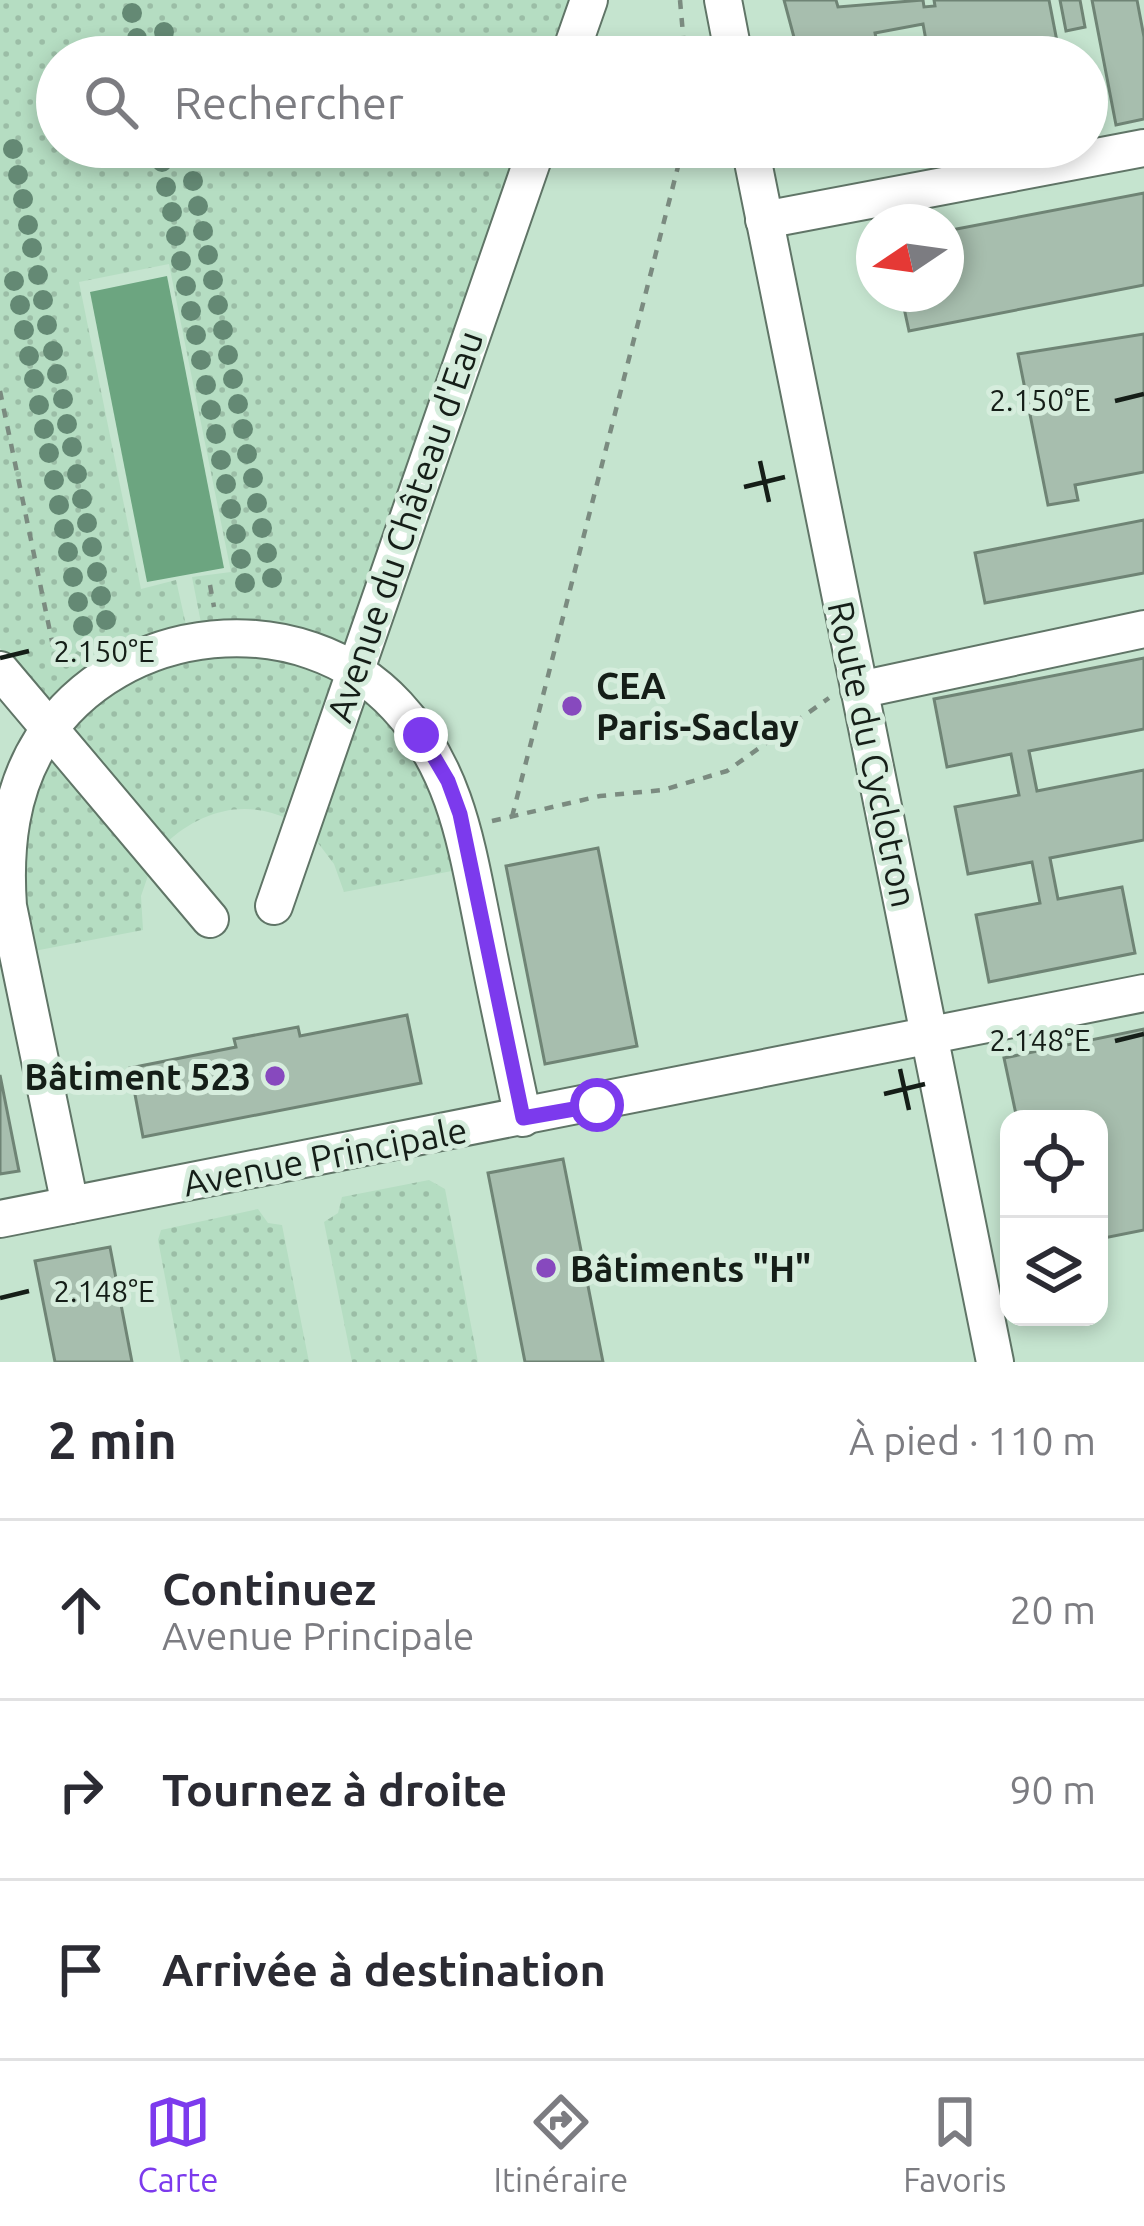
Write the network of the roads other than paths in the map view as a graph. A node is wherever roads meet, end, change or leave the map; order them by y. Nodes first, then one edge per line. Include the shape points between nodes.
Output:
1 (589, 0) edge
2 (723, 0) edge
3 (576, 36) edge
4 (730, 36) edge
5 (1144, 148) edge
6 (1108, 155) edge
7 (530, 168) edge
8 (754, 168) edge
9 (1038, 168) edge
10 (764, 220) junction
11 (1144, 629) edge
12 (353, 669) junction
13 (0, 670) edge
14 (859, 690) junction
15 (58, 720) junction
16 (274, 906) dead end
17 (210, 920) dead end
18 (1144, 993) edge
19 (932, 1035) junction
20 (523, 1118) junction
21 (70, 1205) junction
22 (0, 1219) edge
23 (995, 1362) edge

1 - 3 lane
2 - 4 lane
5 - 6 lane
7 - 12 lane, Avenue du Château d'Eau
8 - 10 lane, Route du Cyclotron
9 - 10 lane
10 - 14 lane, Route du Cyclotron
11 - 14 lane
12 - 15 lane via 297,644 193,641 112,671
12 - 16 lane, Avenue du Château d'Eau
12 - 20 lane via 399,707 438,759 463,827
13 - 15 lane
14 - 19 lane, Route du Cyclotron
15 - 17 lane
15 - 21 lane via 18,790 5,865
18 - 19 lane, Avenue Principale
19 - 20 lane, Avenue Principale
19 - 23 lane, Route du Cyclotron
20 - 21 lane, Avenue Principale
21 - 22 lane, Avenue Principale

